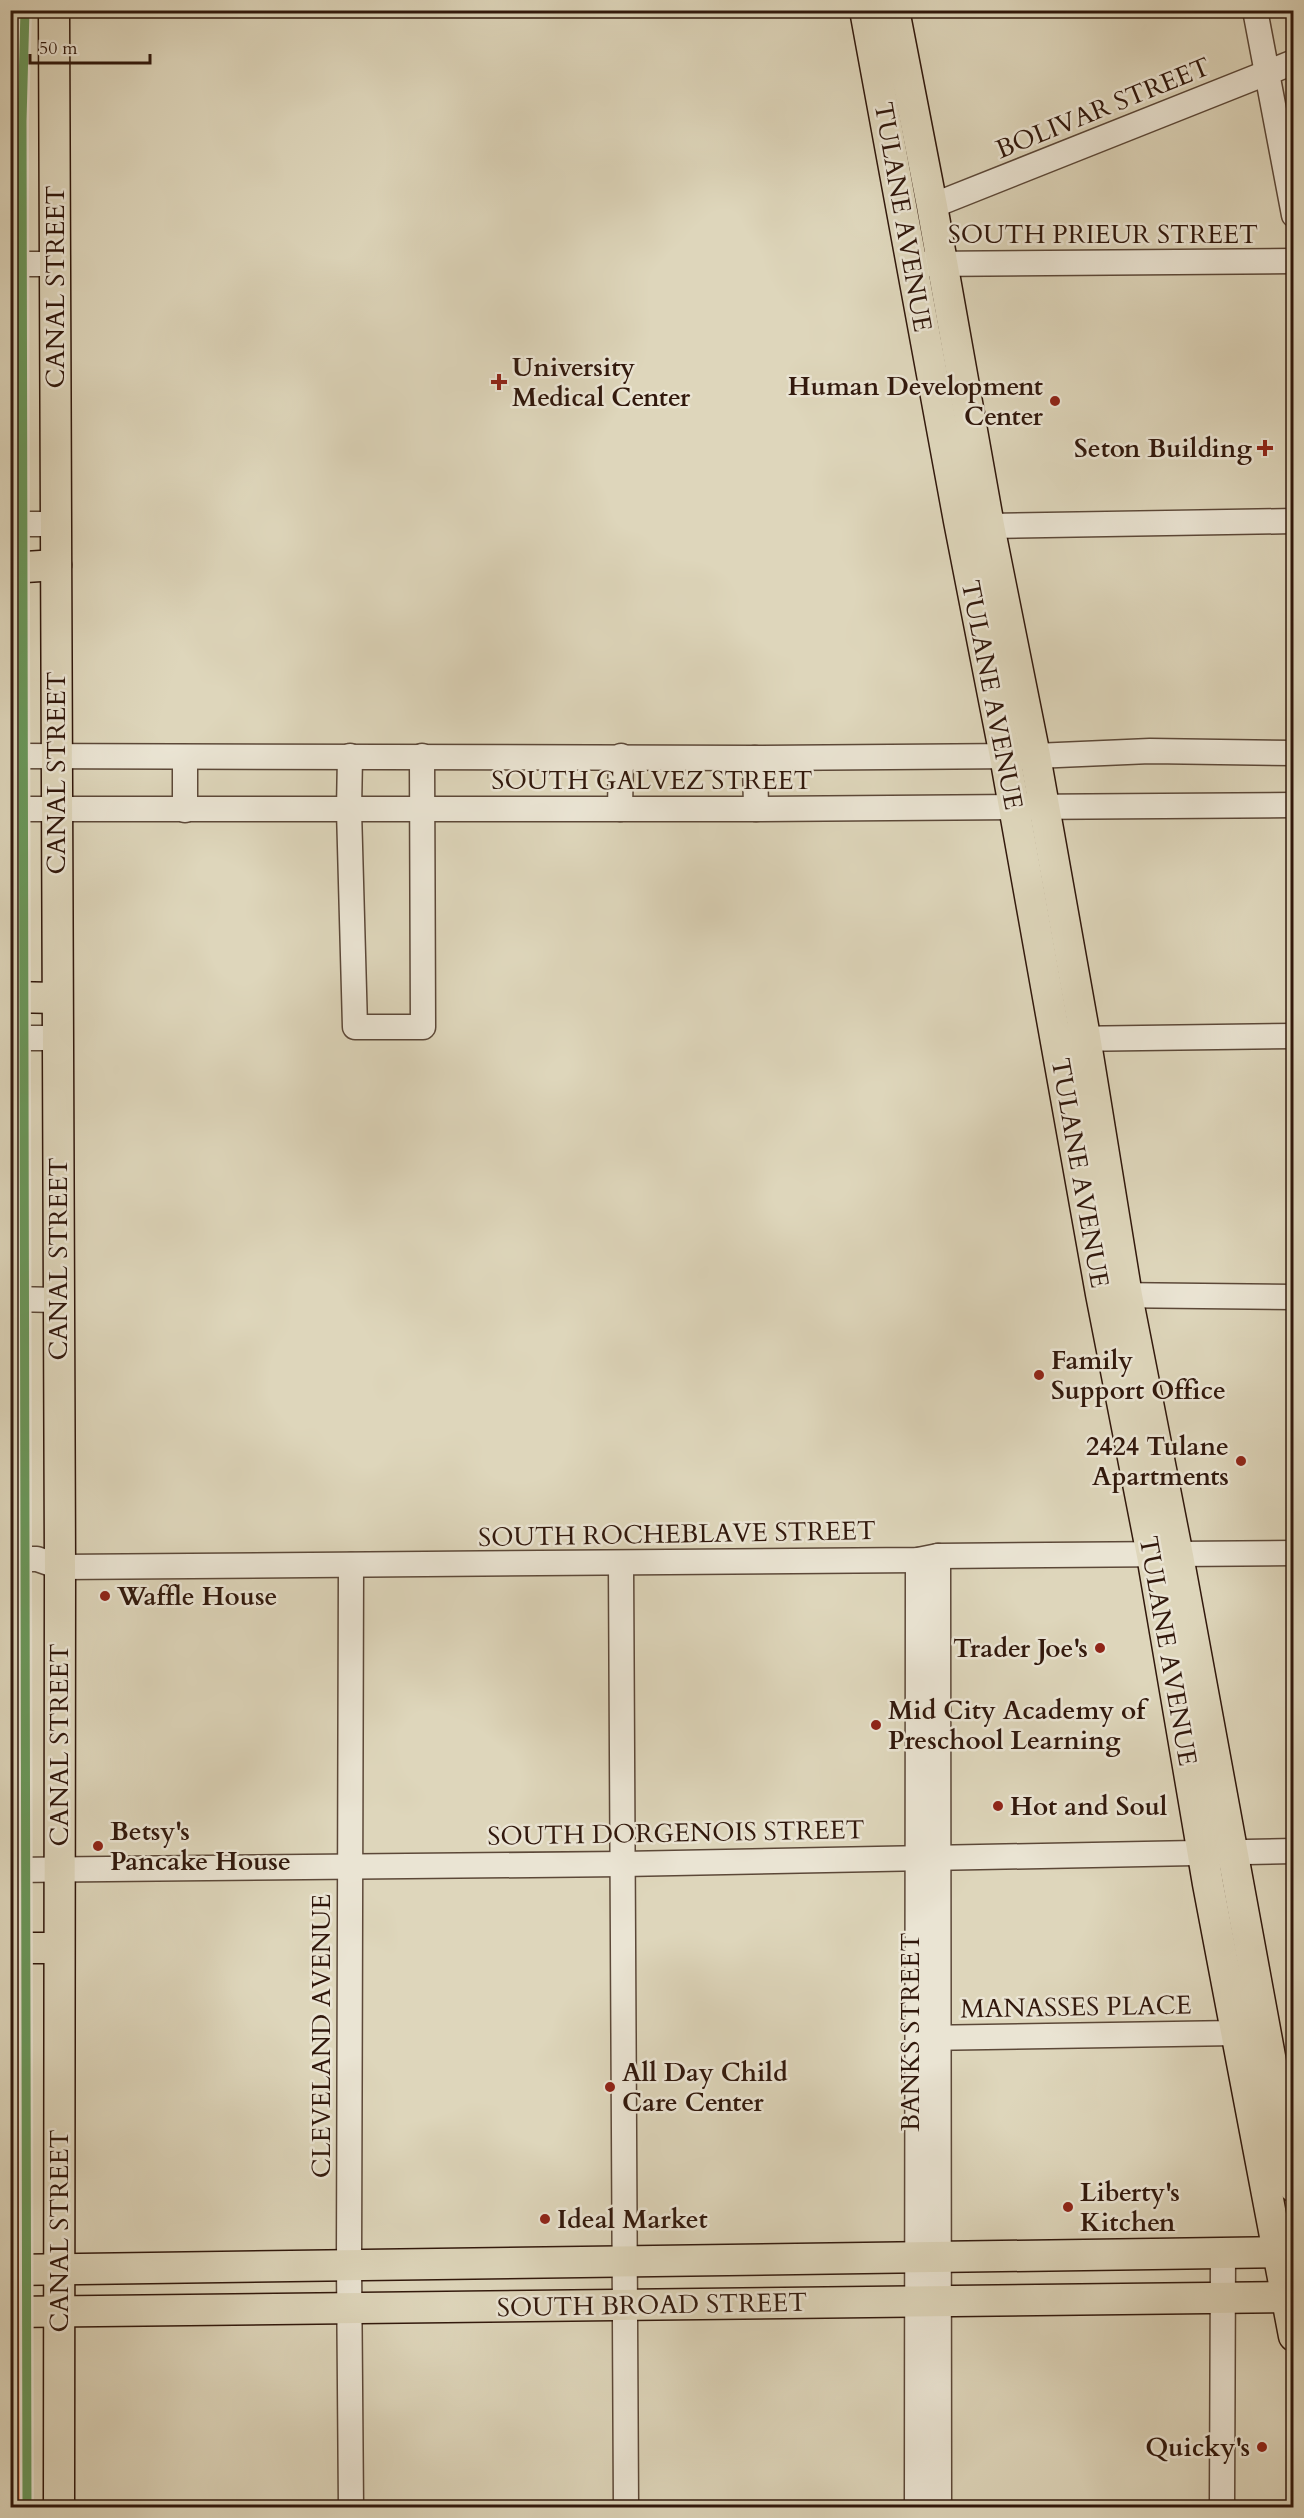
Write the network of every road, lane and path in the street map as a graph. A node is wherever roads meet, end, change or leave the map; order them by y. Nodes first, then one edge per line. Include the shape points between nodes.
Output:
1 (54, 10) edge
2 (865, 10) edge
3 (894, 10) edge
4 (1255, 10) edge
5 (1293, 62) edge
6 (1266, 74) junction
7 (932, 206) junction
8 (1293, 215) edge
9 (1293, 261) edge
10 (942, 263) junction
11 (10, 264) edge
12 (55, 264) junction
13 (912, 264) junction
14 (959, 521) junction
15 (1293, 521) edge
16 (10, 524) edge
17 (56, 524) junction
18 (989, 526) junction
19 (56, 565) junction
20 (10, 567) edge
21 (1293, 753) edge
22 (10, 756) edge
23 (350, 756) junction
24 (422, 756) junction
25 (621, 756) junction
26 (1005, 756) junction
27 (1035, 756) junction
28 (56, 757) junction
29 (185, 757) junction
30 (755, 758) junction
31 (1293, 805) edge
32 (1014, 807) junction
33 (1044, 808) junction
34 (10, 809) edge
35 (422, 809) junction
36 (620, 809) junction
37 (756, 809) junction
38 (56, 810) junction
39 (185, 810) junction
40 (349, 810) junction
41 (10, 997) edge
42 (57, 998) junction
43 (1293, 1035) edge
44 (10, 1038) edge
45 (57, 1038) junction
46 (1071, 1039) junction
47 (1114, 1295) junction
48 (1293, 1297) edge
49 (10, 1299) edge
50 (58, 1300) junction
51 (1293, 1553) edge
52 (1165, 1555) junction
53 (928, 1558) junction
54 (10, 1559) edge
55 (621, 1564) junction
56 (60, 1566) junction
57 (351, 1566) junction
58 (1293, 1851) edge
59 (1233, 1852) junction
60 (1203, 1853) junction
61 (927, 1858) junction
62 (623, 1864) junction
63 (351, 1865) junction
64 (59, 1869) junction
65 (10, 1870) edge
66 (10, 1948) edge
67 (59, 1948) junction
68 (1236, 2033) junction
69 (928, 2038) junction
70 (1293, 2187) edge
71 (1286, 2252) edge
72 (1223, 2253) junction
73 (1104, 2255) junction
74 (928, 2258) junction
75 (728, 2260) junction
76 (624, 2262) junction
77 (507, 2263) junction
78 (349, 2265) junction
79 (263, 2266) junction
80 (10, 2270) edge
81 (58, 2270) junction
82 (1223, 2296) junction
83 (1290, 2297) edge
84 (1104, 2298) junction
85 (928, 2301) junction
86 (728, 2304) junction
87 (624, 2305) junction
88 (506, 2307) junction
89 (349, 2309) junction
90 (263, 2310) junction
91 (10, 2312) edge
92 (58, 2312) junction
93 (1293, 2336) edge
94 (59, 2508) edge
95 (351, 2508) edge
96 (627, 2508) edge
97 (917, 2508) edge
98 (939, 2508) edge
99 (1222, 2508) edge

1 - 12 main road, CANAL STREET
2 - 13 main road, TULANE AVENUE
3 - 7 main road, TULANE AVENUE
4 - 6 street
5 - 6 street, BOLIVAR STREET
6 - 7 street, BOLIVAR STREET
6 - 8 street
7 - 10 main road, TULANE AVENUE
9 - 10 street, SOUTH PRIEUR STREET
10 - 13 street, SOUTH PRIEUR STREET
10 - 18 main road, TULANE AVENUE
11 - 12 street
12 - 17 main road, CANAL STREET
13 - 14 main road, TULANE AVENUE
14 - 18 street
14 - 26 main road, TULANE AVENUE
15 - 18 street
16 - 17 street
17 - 19 main road, CANAL STREET
18 - 27 main road, TULANE AVENUE
19 - 20 main road
19 - 28 main road, CANAL STREET
21 - 27 street, SOUTH GALVEZ STREET
22 - 28 street, SOUTH GALVEZ STREET
23 - 24 street, SOUTH GALVEZ STREET
23 - 29 street, SOUTH GALVEZ STREET
23 - 40 street
24 - 25 street, SOUTH GALVEZ STREET
24 - 35 street
25 - 30 street, SOUTH GALVEZ STREET
25 - 36 street
26 - 27 street, SOUTH GALVEZ STREET
26 - 30 street, SOUTH GALVEZ STREET
26 - 32 main road, TULANE AVENUE
27 - 33 main road, TULANE AVENUE
28 - 29 street, SOUTH GALVEZ STREET
28 - 38 main road, CANAL STREET
29 - 39 street
30 - 37 street
31 - 33 street, SOUTH GALVEZ STREET
32 - 33 street, SOUTH GALVEZ STREET
32 - 37 street, SOUTH GALVEZ STREET
32 - 46 main road, TULANE AVENUE
33 - 46 main road, TULANE AVENUE
34 - 38 street, SOUTH GALVEZ STREET
35 - 36 street, SOUTH GALVEZ STREET
35 - 40 street, SOUTH GALVEZ STREET
35 - 40 street via 423,1027 355,1027
36 - 37 street, SOUTH GALVEZ STREET
38 - 39 street, SOUTH GALVEZ STREET
38 - 42 main road, CANAL STREET
39 - 40 street, SOUTH GALVEZ STREET
41 - 42 main road
42 - 45 main road, CANAL STREET
43 - 46 street
44 - 45 street
45 - 50 main road, CANAL STREET
46 - 47 main road, TULANE AVENUE
47 - 48 street
47 - 52 main road, TULANE AVENUE
49 - 50 street
50 - 56 main road, CANAL STREET
51 - 52 street, SOUTH ROCHEBLAVE STREET
52 - 53 street, SOUTH ROCHEBLAVE STREET
52 - 59 main road, TULANE AVENUE
52 - 60 main road, TULANE AVENUE
53 - 55 street, SOUTH ROCHEBLAVE STREET
53 - 61 street, BANKS STREET
54 - 56 street, SOUTH ROCHEBLAVE STREET via 37,1559
55 - 57 street, SOUTH ROCHEBLAVE STREET
55 - 62 street
56 - 57 street, SOUTH ROCHEBLAVE STREET
56 - 64 main road, CANAL STREET
57 - 63 street, CLEVELAND AVENUE
58 - 59 street, SOUTH DORGENOIS STREET
59 - 60 street, SOUTH DORGENOIS STREET
59 - 70 main road, TULANE AVENUE
60 - 61 street, SOUTH DORGENOIS STREET
60 - 68 main road, TULANE AVENUE
61 - 62 street, SOUTH DORGENOIS STREET
61 - 69 street, BANKS STREET
62 - 63 street, SOUTH DORGENOIS STREET
62 - 76 street
63 - 64 street, SOUTH DORGENOIS STREET
63 - 78 street, CLEVELAND AVENUE
64 - 65 street, SOUTH DORGENOIS STREET
64 - 67 main road, CANAL STREET
66 - 67 main road
67 - 81 main road, CANAL STREET
68 - 69 street, MANASSES PLACE
68 - 71 main road, TULANE AVENUE
69 - 74 street, BANKS STREET
71 - 72 main road, SOUTH BROAD STREET
71 - 83 main road, TULANE AVENUE
72 - 73 main road, SOUTH BROAD STREET
72 - 82 street
73 - 74 main road, SOUTH BROAD STREET
73 - 84 main road
74 - 75 main road, SOUTH BROAD STREET
74 - 85 street, BANKS STREET
75 - 76 main road, SOUTH BROAD STREET
75 - 86 main road
76 - 77 main road, SOUTH BROAD STREET
76 - 87 street
77 - 78 main road, SOUTH BROAD STREET
77 - 88 main road
78 - 79 main road, SOUTH BROAD STREET
78 - 89 street, CLEVELAND AVENUE
79 - 81 main road, SOUTH BROAD STREET
79 - 90 main road
80 - 81 main road, SOUTH BROAD STREET
81 - 92 main road, CANAL STREET
82 - 83 main road, SOUTH BROAD STREET
82 - 84 main road, SOUTH BROAD STREET
82 - 99 street
83 - 93 main road, TULANE AVENUE
84 - 85 main road, SOUTH BROAD STREET
85 - 86 main road, SOUTH BROAD STREET
85 - 97 street, BANKS STREET
85 - 98 street, BANKS STREET
86 - 87 main road, SOUTH BROAD STREET
87 - 88 main road, SOUTH BROAD STREET
87 - 96 street
88 - 89 main road, SOUTH BROAD STREET
89 - 90 main road, SOUTH BROAD STREET
89 - 95 street, CLEVELAND AVENUE
90 - 92 main road, SOUTH BROAD STREET
91 - 92 main road, SOUTH BROAD STREET
92 - 94 main road, CANAL STREET

